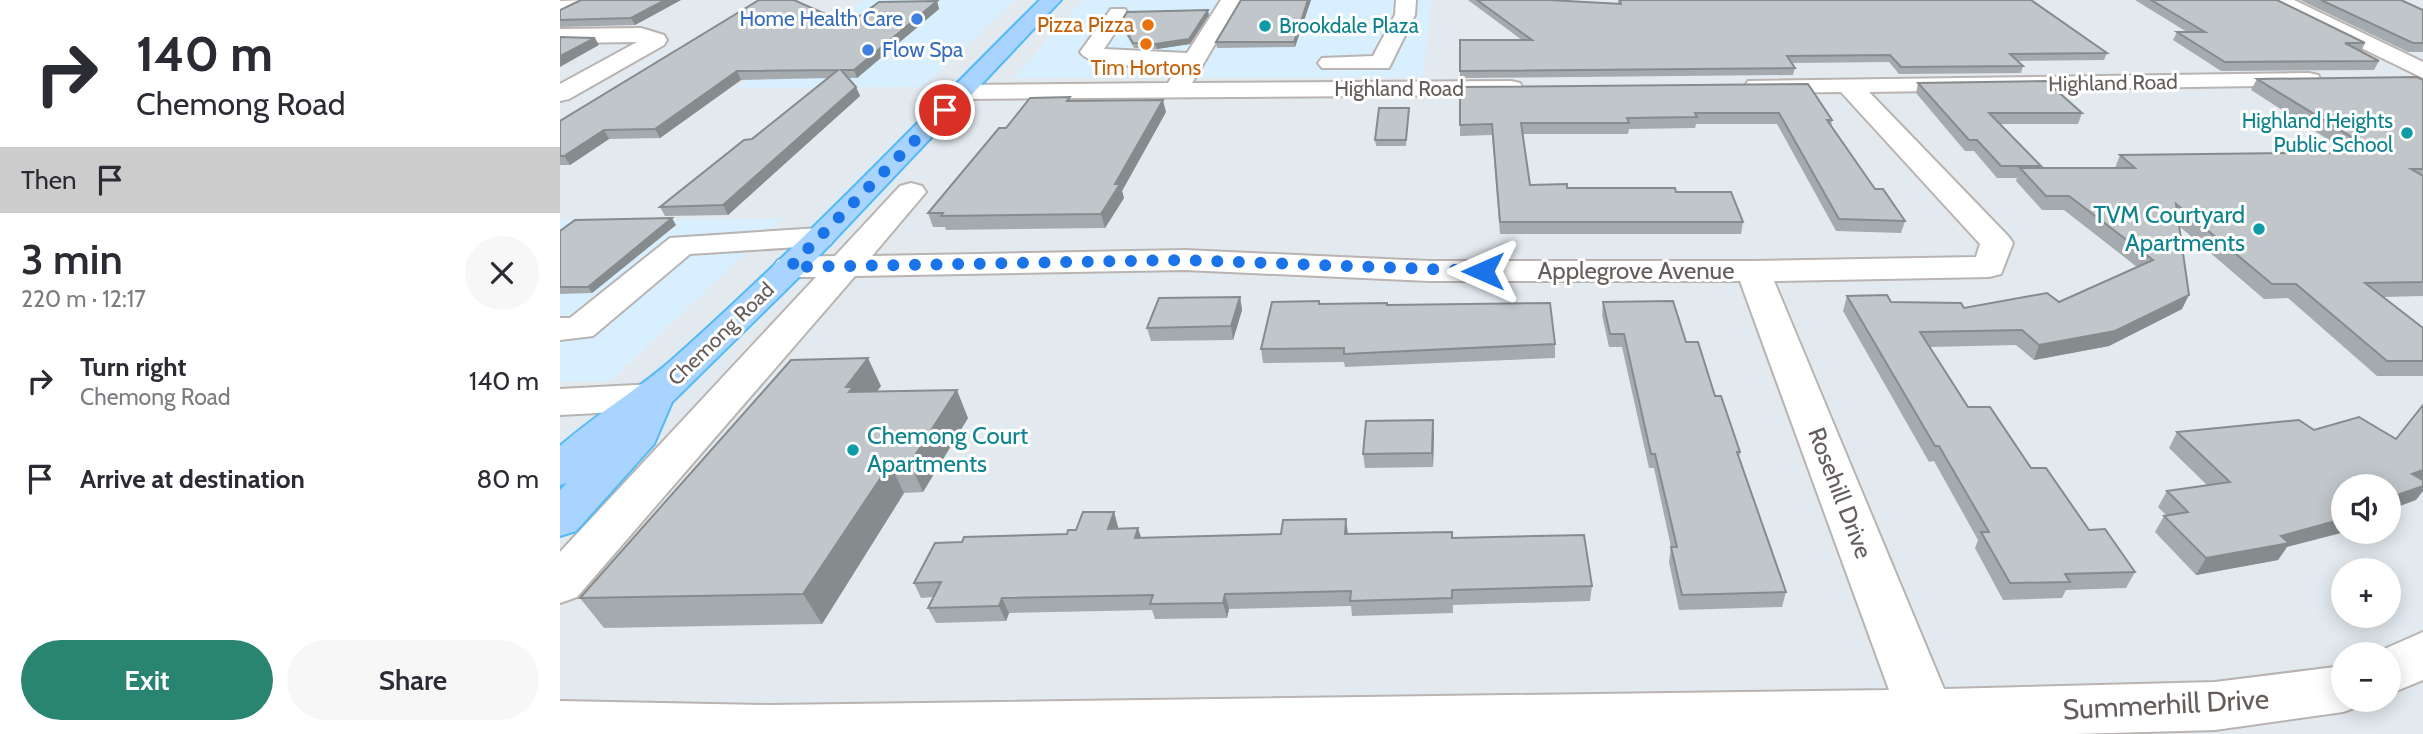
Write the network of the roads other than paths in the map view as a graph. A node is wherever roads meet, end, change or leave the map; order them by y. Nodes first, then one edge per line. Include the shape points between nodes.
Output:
1 (578, 0) edge
2 (1051, 0) edge
3 (1231, 0) edge
4 (1406, 0) edge
5 (2278, 0) edge
6 (560, 9) edge
7 (1118, 13) dead end
8 (560, 36) edge
9 (1193, 62) junction
10 (1219, 64) dead end
11 (1313, 64) dead end
12 (2423, 71) edge
13 (2382, 79) edge
14 (2423, 79) edge
15 (2327, 80) edge
16 (1739, 86) edge
17 (1849, 86) junction
18 (1533, 88) edge
19 (1176, 90) junction
20 (963, 92) junction
21 (560, 94) edge
22 (911, 192) dead end
23 (833, 251) junction
24 (790, 267) joint
25 (1753, 271) junction
26 (560, 329) edge
27 (654, 397) junction
28 (560, 402) edge
29 (560, 470) edge
30 (560, 519) edge
31 (560, 584) edge
32 (2423, 654) edge
33 (2401, 666) edge
34 (2331, 691) edge
35 (1926, 714) junction
36 (560, 726) edge

1 - 6 street
2 - 20 main road
3 - 9 street
4 - 11 street via 1405,15 1381,63
5 - 12 street
7 - 9 street via 1091,52 1094,54
8 - 21 street via 640,35 656,40
9 - 10 street
9 - 19 street
13 - 14 street
15 - 17 street, Highland Road
16 - 17 street, Highland Road
17 - 25 street, Applegrove Avenue via 1997,243 1989,267
18 - 19 street, Highland Road
19 - 20 street, Highland Road
20 - 23 main road
22 - 23 street
23 - 24 street, Applegrove Avenue
23 - 25 street, Applegrove Avenue via 1429,271
23 - 26 street via 681,245 580,328
23 - 31 street
24 - 27 main road, Chemong Road
25 - 35 street, Rosehill Drive
27 - 28 street
27 - 29 main road, Chemong Road via 598,435
27 - 30 main road, Chemong Road via 639,434
32 - 33 street
34 - 35 street, Summerhill Drive via 2215,706
35 - 36 street, Summerhill Drive via 769,730

